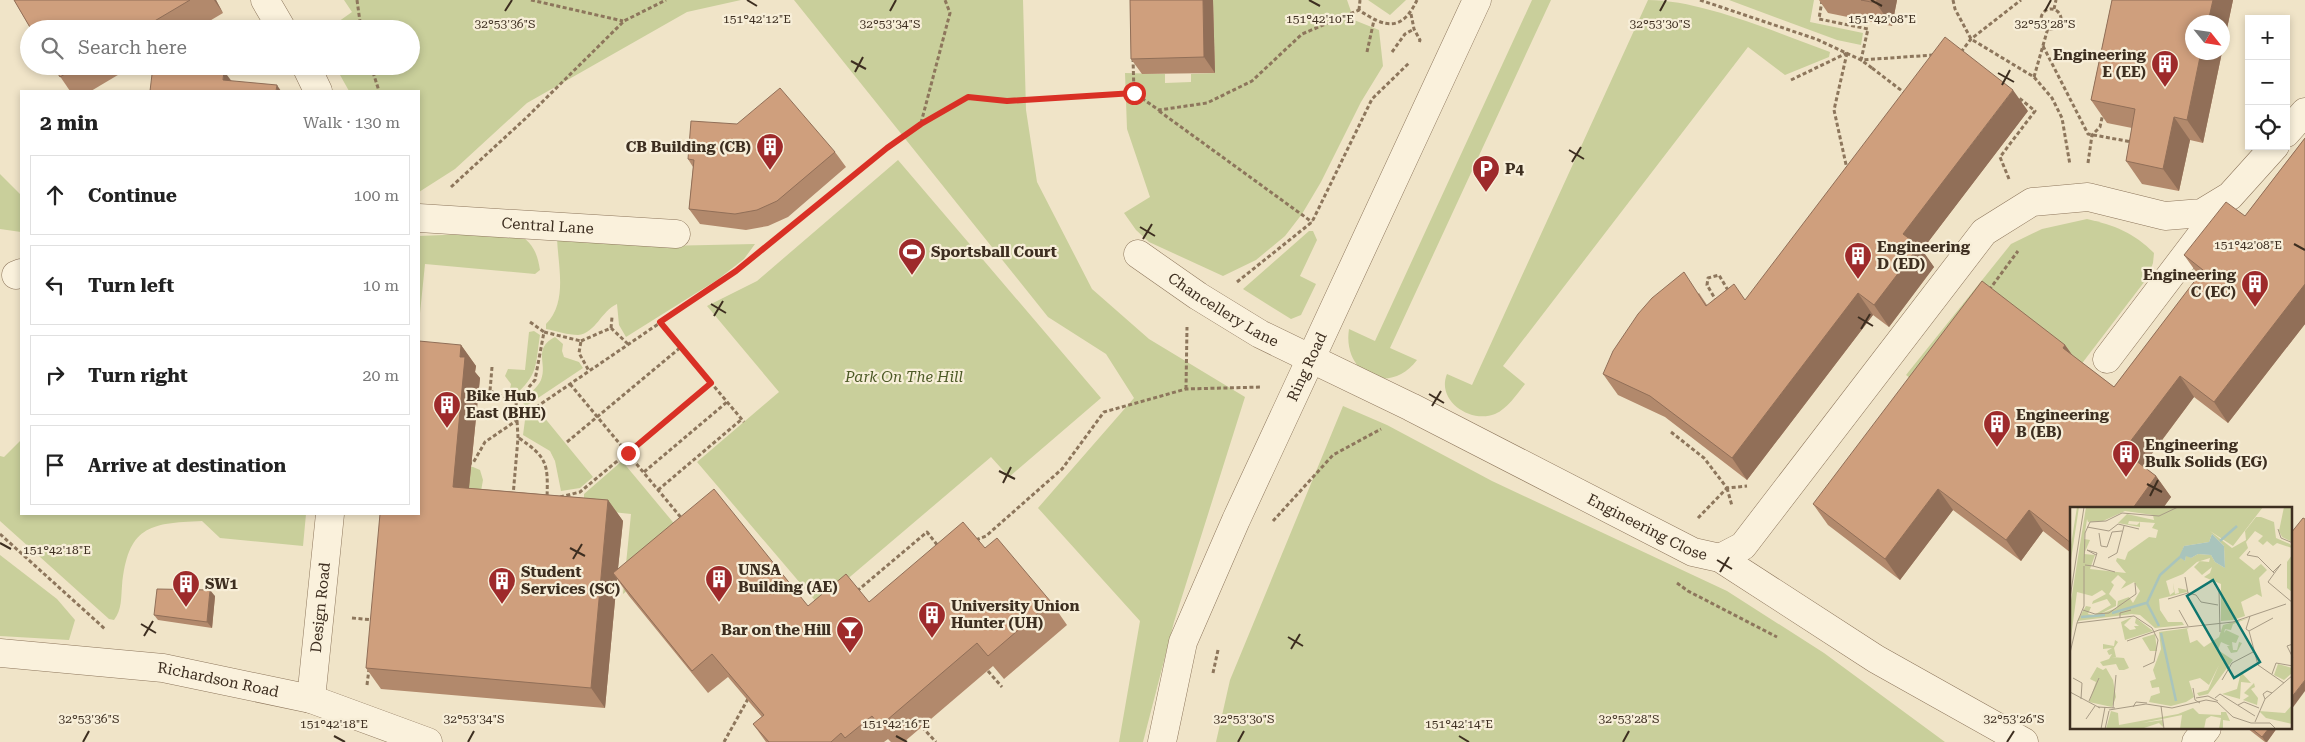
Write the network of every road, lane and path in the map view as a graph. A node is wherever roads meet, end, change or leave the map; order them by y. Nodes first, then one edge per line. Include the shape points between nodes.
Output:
1 (265, 0) edge
2 (357, 0) edge
3 (531, 0) edge
4 (666, 0) edge
5 (945, 0) edge
6 (1360, 0) edge
7 (1417, 0) edge
8 (1477, 0) edge
9 (1700, 0) edge
10 (1822, 0) edge
11 (1954, 0) edge
12 (2020, 0) edge
13 (2056, 0) edge
14 (2054, 9) junction
15 (1359, 10) junction
16 (1411, 14) junction
17 (277, 20) edge
18 (360, 20) edge
19 (1374, 20) junction
20 (624, 21) junction
21 (2048, 28) junction
22 (1414, 29) junction
23 (1971, 39) junction
24 (2043, 46) junction
25 (1418, 47) dead end
26 (1367, 52) dead end
27 (1392, 52) dead end
28 (1847, 53) junction
29 (1961, 53) junction
30 (1941, 54) edge
31 (1951, 54) edge
32 (1133, 56) edge
33 (1412, 59) dead end
34 (1968, 59) edge
35 (1861, 60) junction
36 (310, 75) edge
37 (374, 75) edge
38 (2034, 77) junction
39 (1792, 80) dead end
40 (318, 90) edge
41 (379, 90) edge
42 (1134, 93) junction
43 (2013, 94) edge
44 (1909, 96) edge
45 (2104, 109) edge
46 (1159, 110) junction
47 (2305, 112) edge
48 (921, 124) junction
49 (2290, 129) edge
50 (2092, 134) junction
51 (2135, 143) edge
52 (2271, 150) edge
53 (2088, 163) dead end
54 (2070, 166) dead end
55 (1853, 174) edge
56 (2008, 179) dead end
57 (447, 190) dead end
58 (2230, 196) junction
59 (420, 218) edge
60 (1312, 222) junction
61 (676, 234) dead end
62 (2019, 250) dead end
63 (1138, 254) dead end
64 (1235, 284) dead end
65 (1984, 296) edge
66 (1732, 297) edge
67 (1720, 306) edge
68 (612, 318) dead end
69 (1187, 318) dead end
70 (530, 322) dead end
71 (660, 322) junction
72 (610, 328) junction
73 (544, 332) junction
74 (581, 341) junction
75 (628, 344) junction
76 (681, 347) junction
77 (2107, 359) dead end
78 (1312, 360) junction
79 (492, 367) dead end
80 (589, 371) junction
81 (711, 383) junction
82 (570, 384) junction
83 (1270, 387) dead end
84 (1186, 389) junction
85 (516, 402) junction
86 (727, 402) junction
87 (597, 417) junction
88 (517, 420) junction
89 (1387, 425) dead end
90 (1671, 432) edge
91 (518, 438) junction
92 (567, 442) dead end
93 (628, 453) junction
94 (464, 463) dead end
95 (644, 472) junction
96 (1727, 488) junction
97 (658, 490) junction
98 (1755, 491) dead end
99 (547, 499) junction
100 (538, 501) edge
101 (513, 504) edge
102 (1277, 510) dead end
103 (330, 515) edge
104 (1698, 518) dead end
105 (687, 524) edge
106 (0, 534) edge
107 (971, 542) edge
108 (943, 552) edge
109 (1720, 558) junction
110 (1672, 579) dead end
111 (852, 595) edge
112 (375, 613) edge
113 (350, 618) dead end
114 (374, 620) junction
115 (104, 628) dead end
116 (373, 630) edge
117 (1783, 640) dead end
118 (1219, 645) dead end
119 (0, 654) edge
120 (369, 667) edge
121 (988, 671) edge
122 (1212, 674) dead end
123 (754, 688) edge
124 (1002, 688) dead end
125 (366, 691) edge
126 (311, 699) junction
127 (922, 726) edge
128 (2205, 730) edge
129 (428, 742) edge
130 (724, 742) edge
131 (936, 742) edge
132 (1162, 742) edge
133 (2024, 742) edge
134 (2196, 742) edge

1 - 17 street
2 - 18 path
3 - 20 path
4 - 20 path
5 - 48 path via 950,13
6 - 15 path
7 - 16 path
8 - 78 street, Ring Road
9 - 28 path
10 - 35 path via 1819,18 1868,29
11 - 23 path via 1955,9
12 - 23 path
13 - 14 path
14 - 21 path via 2061,19 2059,25
14 - 21 path via 2048,9 2041,19
15 - 19 path
15 - 46 path via 1302,34 1252,81 1208,103
16 - 19 path via 1401,22 1388,25
16 - 22 path
19 - 26 path
20 - 57 path
21 - 24 path
22 - 25 path via 1420,40
22 - 27 path via 1405,34
23 - 29 path
23 - 38 path
24 - 38 path
24 - 50 path via 2088,134
28 - 35 path
28 - 39 path
28 - 55 path via 1834,110 1848,169
29 - 31 path
29 - 34 path
30 - 35 path
32 - 42 path
33 - 60 path via 1372,98
35 - 44 path, bridge
36 - 40 street
37 - 41 path
38 - 54 path via 2052,98 2062,118
42 - 46 path
42 - 48 path via 1007,101 968,97
43 - 56 path via 2035,111 2000,157
45 - 50 path via 2100,127
46 - 60 path
47 - 49 street
48 - 71 path via 736,271
50 - 51 path
50 - 53 path
52 - 58 street
58 - 77 street
58 - 109 street via 2202,213 2165,216 2088,197 2032,202 1984,232 1743,546
59 - 61 street, Central Lane
60 - 64 path
62 - 65 path
63 - 78 street, Chancellery Lane via 1260,334
66 - 67 path, bridge via 1719,275 1708,278 1707,285
68 - 72 path
69 - 84 path
70 - 73 path
71 - 75 path
71 - 76 path
72 - 74 path
72 - 75 path
73 - 74 path
73 - 85 path via 535,380
74 - 80 path via 579,353
75 - 80 path
76 - 81 path
76 - 87 path
78 - 109 street, Engineering Close via 1411,407 1693,552
78 - 132 street, Ring Road via 1236,520 1183,642
79 - 85 path via 490,391
80 - 82 path
81 - 86 path
81 - 93 path
82 - 87 path
82 - 88 path
83 - 84 path
84 - 107 path via 1104,412 1062,469 986,536
85 - 88 path
86 - 95 path
86 - 97 path via 743,421
87 - 92 path
87 - 93 path
88 - 91 path
88 - 94 path via 485,442 474,463
89 - 102 path via 1333,455 1268,527
90 - 96 path via 1704,458
91 - 99 path via 543,456 548,475
91 - 101 path
93 - 95 path
93 - 99 path via 580,492
95 - 97 path
96 - 98 path via 1748,486
96 - 104 path
97 - 105 path
99 - 100 path
103 - 126 street, Design Road
106 - 115 path
108 - 111 path via 927,532
109 - 133 street, Engineering Close via 1876,660
110 - 117 path via 1688,591
112 - 114 path
113 - 114 path
114 - 116 path
118 - 122 path
119 - 126 street, Richardson Road via 163,668
120 - 125 path
121 - 124 path
123 - 130 path
126 - 129 street, Richardson Road
127 - 131 path
128 - 134 street

